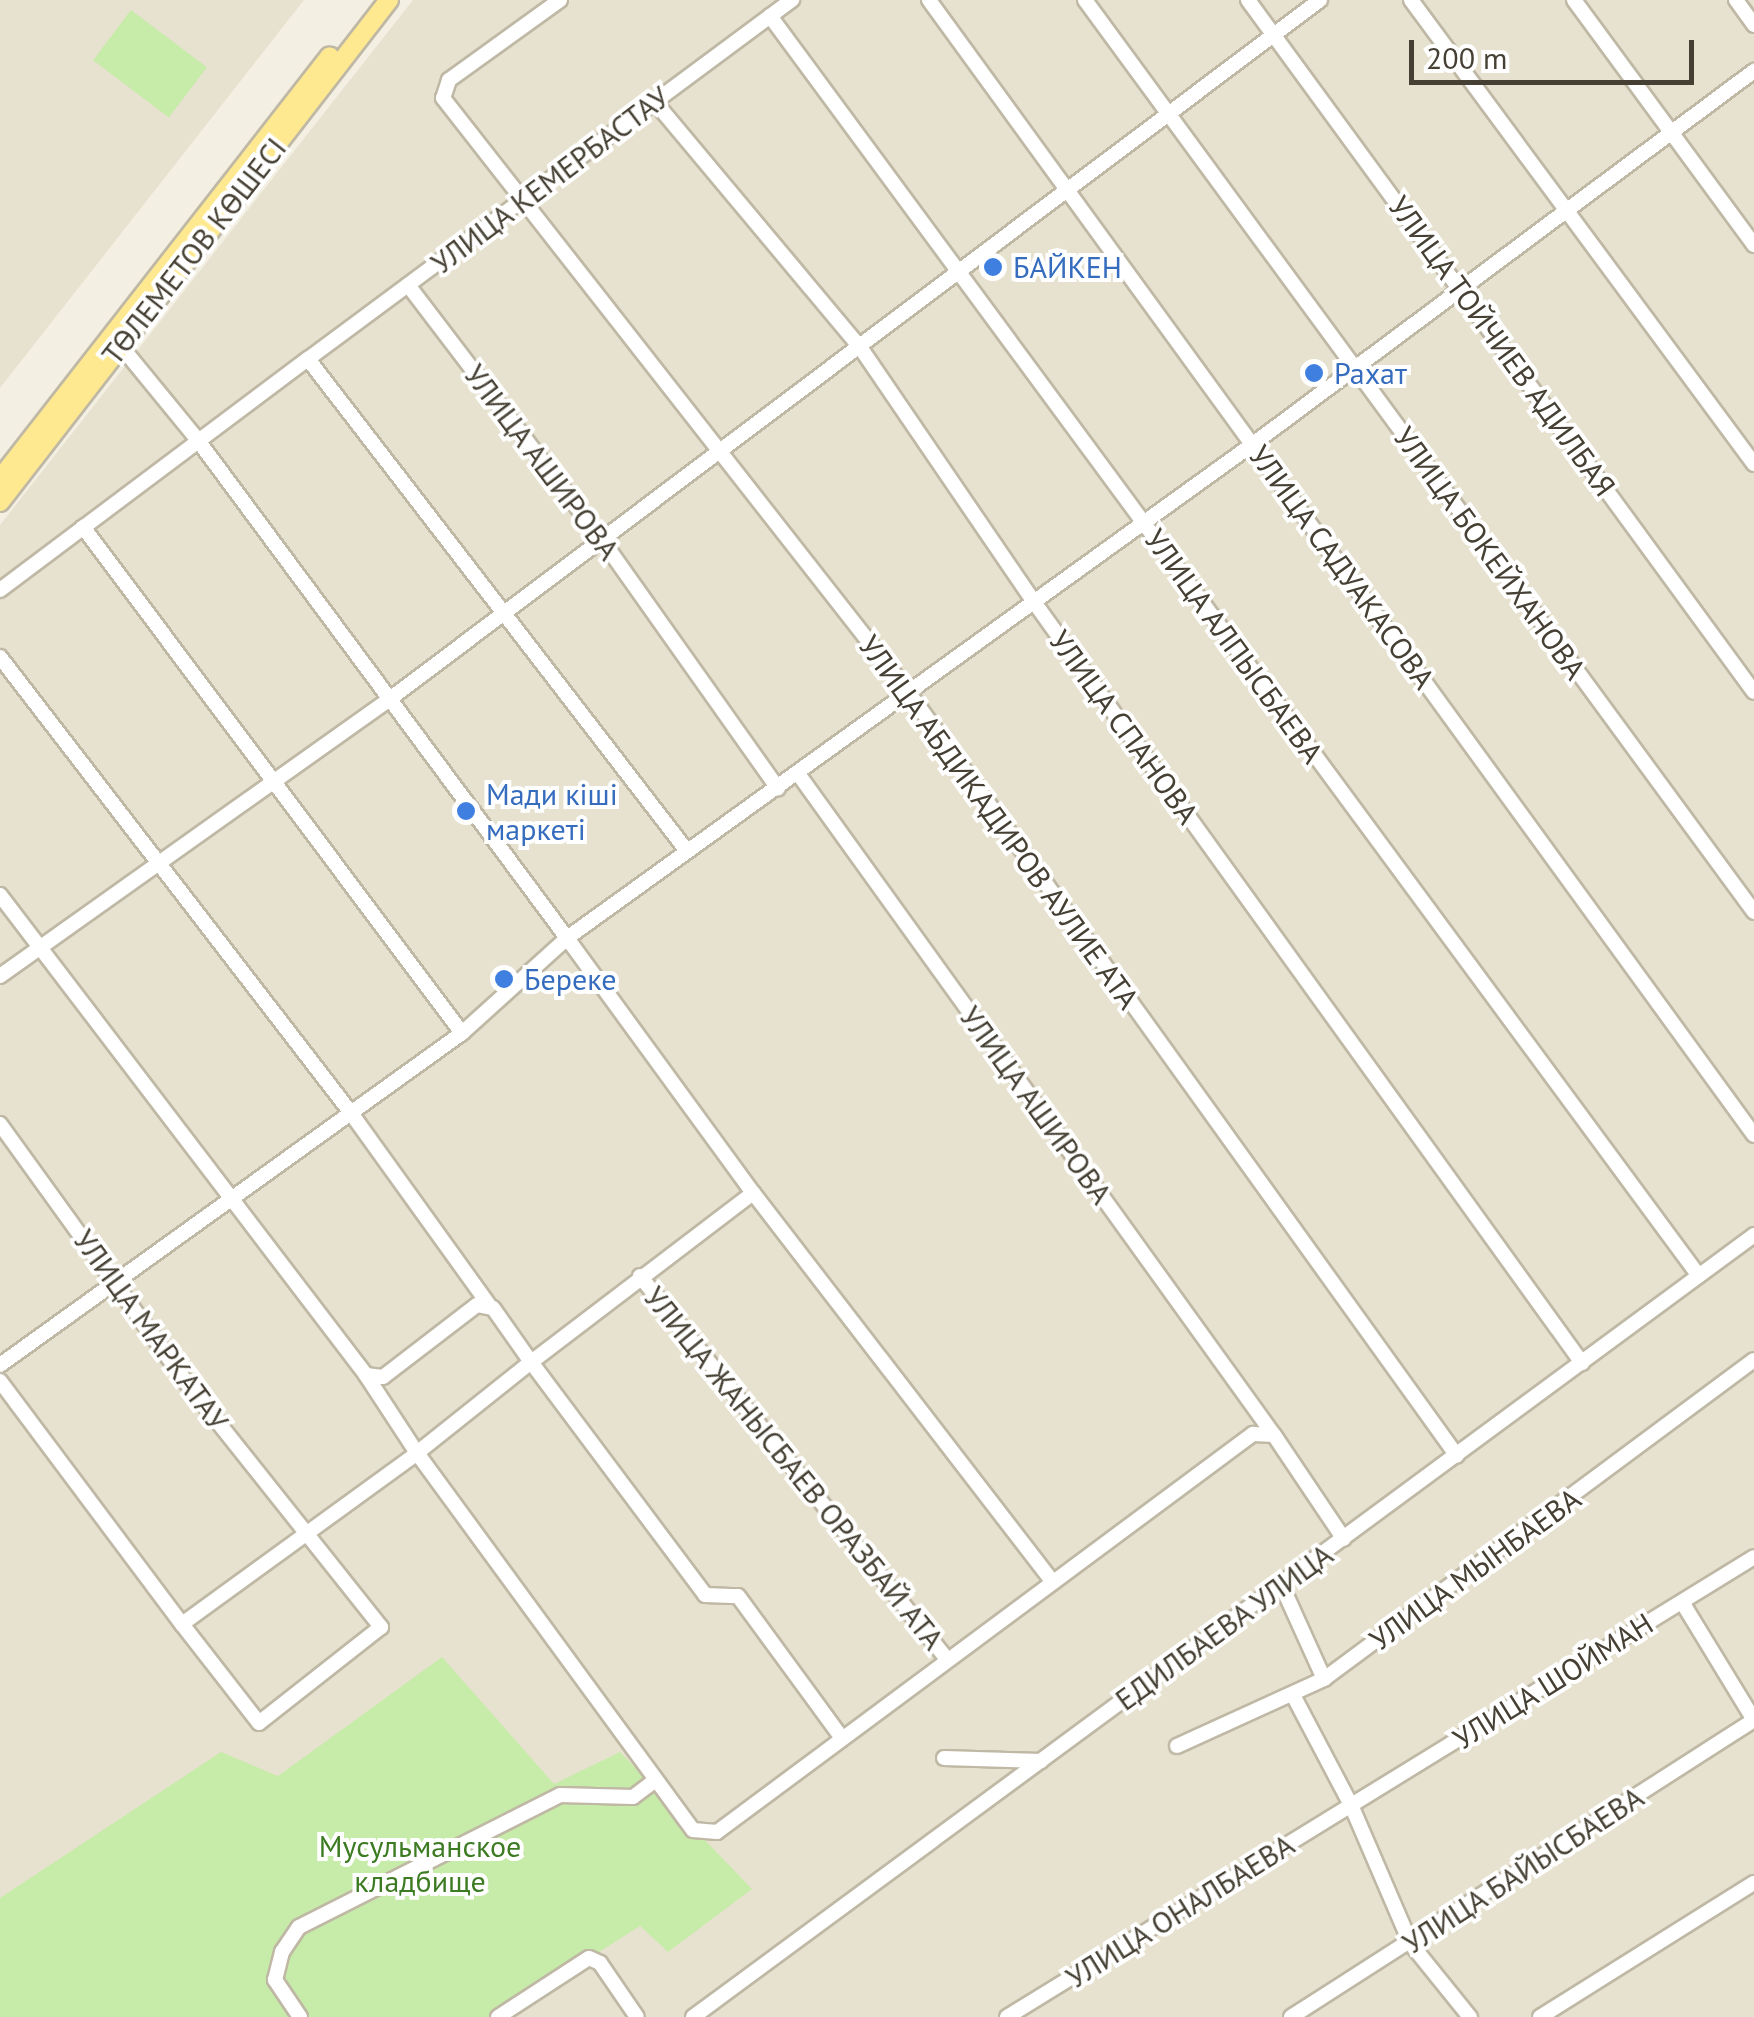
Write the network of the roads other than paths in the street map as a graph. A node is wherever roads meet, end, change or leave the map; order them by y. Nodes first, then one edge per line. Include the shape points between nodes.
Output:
1 (374, 0) edge
2 (389, 0) edge
3 (560, 0) edge
4 (792, 0) edge
5 (930, 0) edge
6 (1085, 0) edge
7 (1248, 0) edge
8 (1320, 0) edge
9 (1410, 0) edge
10 (1574, 0) edge
11 (1736, 0) edge
12 (770, 16) junction
13 (1754, 25) edge
14 (1274, 34) junction
15 (1754, 71) edge
16 (655, 102) junction
17 (1168, 113) junction
18 (1672, 134) junction
19 (1068, 188) junction
20 (522, 203) junction
21 (1566, 211) junction
22 (1754, 245) edge
23 (962, 271) junction
24 (408, 285) junction
25 (1460, 288) junction
26 (117, 340) junction
27 (860, 347) junction
28 (308, 359) junction
29 (1354, 368) junction
30 (197, 438) junction
31 (1253, 444) junction
32 (716, 452) junction
33 (1754, 464) edge
34 (0, 479) edge
35 (0, 502) edge
36 (1142, 521) junction
37 (83, 527) junction
38 (600, 537) junction
39 (0, 590) edge
40 (1034, 602) junction
41 (505, 609) junction
42 (0, 657) edge
43 (909, 692) junction
44 (1754, 692) edge
45 (392, 698) junction
46 (799, 775) junction
47 (273, 784) junction
48 (778, 788) junction
49 (687, 851) junction
50 (157, 868) junction
51 (0, 895) edge
52 (1754, 912) edge
53 (567, 938) junction
54 (41, 949) junction
55 (0, 976) edge
56 (462, 1033) junction
57 (351, 1113) junction
58 (0, 1124) edge
59 (1754, 1135) edge
60 (753, 1193) junction
61 (231, 1198) junction
62 (1754, 1235) edge
63 (640, 1276) junction
64 (1699, 1276) junction
65 (116, 1281) junction
66 (488, 1304) junction
67 (1754, 1360) edge
68 (532, 1362) junction
69 (1582, 1362) junction
70 (0, 1365) edge
71 (366, 1375) junction
72 (0, 1382) edge
73 (1274, 1435) junction
74 (417, 1452) junction
75 (1456, 1456) junction
76 (306, 1533) junction
77 (1344, 1540) junction
78 (1754, 1558) edge
79 (1052, 1581) junction
80 (1282, 1586) junction
81 (1682, 1602) junction
82 (182, 1624) junction
83 (947, 1659) junction
84 (1324, 1679) junction
85 (1293, 1695) junction
86 (1754, 1720) edge
87 (842, 1738) junction
88 (1177, 1746) dead end
89 (944, 1758) dead end
90 (1042, 1760) junction
91 (654, 1781) junction
92 (1352, 1805) junction
93 (1754, 1883) edge
94 (1411, 1944) junction
95 (300, 2017) edge
96 (498, 2017) edge
97 (637, 2017) edge
98 (693, 2017) edge
99 (1007, 2017) edge
100 (1290, 2017) edge
101 (1470, 2017) edge
102 (1540, 2017) edge

1 - 26 main road, ТӨЛЕМЕТОВ КӨШЕСІ
2 - 26 main road, ТӨЛЕМЕТОВ КӨШЕСІ
3 - 20 street, УЛИЦА АБДИКАДИРОВ АУЛИЕ АТА via 443,90
4 - 12 street, УЛИЦА КЕМЕРБАСТАУ
5 - 19 street, УЛИЦА САДУАКАСОВА
6 - 17 street, УЛИЦА БОКЕЙХАНОВА
7 - 14 street, УЛИЦА ТОЙЧИЕВ АДИЛБАЯ
8 - 14 street
9 - 21 street
10 - 18 street
11 - 13 street
12 - 16 street, УЛИЦА КЕМЕРБАСТАУ
12 - 23 street, УЛИЦА АЛПЫСБАЕВА
14 - 17 street
14 - 25 street, УЛИЦА ТОЙЧИЕВ АДИЛБАЯ
15 - 18 street
16 - 20 street, УЛИЦА КЕМЕРБАСТАУ
16 - 27 street, УЛИЦА СПАНОВА
17 - 19 street
17 - 29 street, УЛИЦА БОКЕЙХАНОВА
18 - 21 street
18 - 22 street
19 - 23 street
19 - 31 street, УЛИЦА САДУАКАСОВА
20 - 24 street, УЛИЦА КЕМЕРБАСТАУ
20 - 32 street, УЛИЦА АБДИКАДИРОВ АУЛИЕ АТА
21 - 25 street
21 - 33 street
23 - 27 street
23 - 36 street, УЛИЦА АЛПЫСБАЕВА
24 - 28 street, УЛИЦА КЕМЕРБАСТАУ
24 - 38 street, УЛИЦА АШИРОВА
25 - 29 street
25 - 44 street, УЛИЦА ТОЙЧИЕВ АДИЛБАЯ
26 - 30 street
26 - 34 main road, ТӨЛЕМЕТОВ КӨШЕСІ
26 - 35 main road, ТӨЛЕМЕТОВ КӨШЕСІ
27 - 32 street
27 - 40 street, УЛИЦА СПАНОВА
28 - 30 street, УЛИЦА КЕМЕРБАСТАУ
28 - 41 street
29 - 31 street
29 - 52 street, УЛИЦА БОКЕЙХАНОВА
30 - 37 street, УЛИЦА КЕМЕРБАСТАУ
30 - 45 street
31 - 36 street
31 - 59 street, УЛИЦА САДУАКАСОВА
32 - 38 street
32 - 43 street, УЛИЦА АБДИКАДИРОВ АУЛИЕ АТА
36 - 40 street
36 - 64 street, УЛИЦА АЛПЫСБАЕВА
37 - 39 street, УЛИЦА КЕМЕРБАСТАУ
37 - 47 street
38 - 41 street
38 - 48 street, УЛИЦА АШИРОВА
40 - 43 street
40 - 69 street, УЛИЦА СПАНОВА
41 - 45 street
41 - 49 street
42 - 50 street
43 - 46 street
43 - 75 street, УЛИЦА АБДИКАДИРОВ АУЛИЕ АТА
45 - 47 street
45 - 53 street
46 - 48 street
46 - 73 street, УЛИЦА АШИРОВА
47 - 50 street
47 - 56 street
48 - 49 street
49 - 53 street
50 - 54 street
50 - 57 street
51 - 54 street
53 - 56 street
53 - 60 street
54 - 55 street
54 - 61 street
56 - 57 street
57 - 61 street
57 - 66 street
58 - 65 street, УЛИЦА МАРКАТАУ
60 - 63 street
60 - 79 street
61 - 65 street
61 - 71 street
62 - 64 street, ЕДИЛБАЕВА УЛИЦА
63 - 68 street
63 - 83 street, УЛИЦА ЖАНЫСБАЕВ ОРАЗБАЙ АТА
64 - 69 street, ЕДИЛБАЕВА УЛИЦА
65 - 70 street
65 - 76 street, УЛИЦА МАРКАТАУ
66 - 68 street
66 - 71 street via 383,1377
67 - 84 street, УЛИЦА МЫНБАЕВА
68 - 74 street
68 - 87 street via 706,1595 738,1596
69 - 75 street, ЕДИЛБАЕВА УЛИЦА
71 - 74 street
72 - 82 street
73 - 77 street, УЛИЦА АШИРОВА
73 - 79 street via 1253,1434
74 - 76 street
74 - 91 street
75 - 77 street, ЕДИЛБАЕВА УЛИЦА
76 - 82 street
76 - 82 street, УЛИЦА МАРКАТАУ via 381,1627 259,1723
77 - 80 street, ЕДИЛБАЕВА УЛИЦА
78 - 81 street, УЛИЦА ШОЙМАН
79 - 83 street
80 - 84 street
80 - 90 street, ЕДИЛБАЕВА УЛИЦА
81 - 86 street
81 - 92 street, УЛИЦА ШОЙМАН
83 - 87 street
84 - 85 street, УЛИЦА МЫНБАЕВА
85 - 88 street, УЛИЦА МЫНБАЕВА
85 - 92 street
86 - 94 street, УЛИЦА БАЙЫСБАЕВА
87 - 91 street via 717,1832 694,1830
89 - 90 street
90 - 98 street, ЕДИЛБАЕВА УЛИЦА
91 - 95 street via 633,1798 560,1795 299,1928 282,1952 275,1980
92 - 94 street
92 - 99 street, УЛИЦА ОНАЛБАЕВА
93 - 102 street
94 - 100 street, УЛИЦА БАЙЫСБАЕВА
94 - 101 street
96 - 97 street via 590,1958

